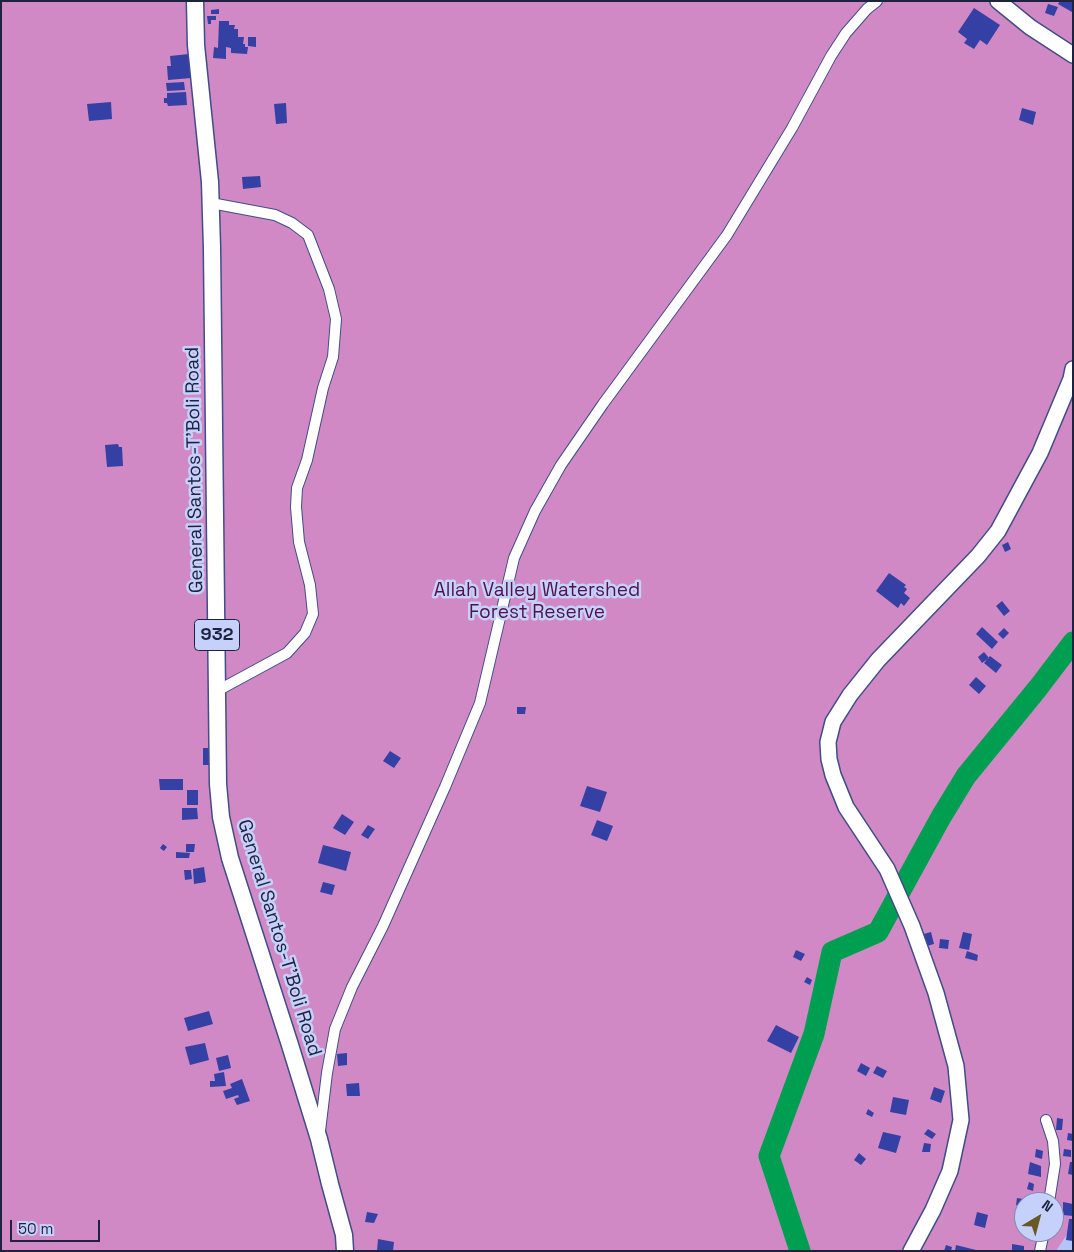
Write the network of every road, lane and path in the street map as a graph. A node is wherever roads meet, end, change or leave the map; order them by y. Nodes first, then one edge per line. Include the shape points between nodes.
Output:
1 (195, 1) edge
2 (876, 1) edge
3 (998, 1) edge
4 (1073, 55) edge
5 (211, 203) junction
6 (1073, 369) edge
7 (217, 691) junction
8 (1046, 1120) dead end
9 (319, 1140) junction
10 (1051, 1192) edge
11 (345, 1251) edge
12 (911, 1251) edge

1 - 5 main road, General Santos-T'Boli Road / 932
2 - 9 street via 846,32 727,235 602,404 535,511 514,558 480,703 335,1029
3 - 4 street
5 - 7 main road, General Santos-T'Boli Road / 932
5 - 7 street via 275,216 308,235 329,289 336,319 333,357 297,488 299,542 310,584 313,614 305,633 287,653
6 - 12 street via 1040,453 998,531 850,694 833,722 828,742 833,775 846,808 887,869 912,926 936,993 956,1066 962,1120 950,1171
7 - 9 main road, General Santos-T'Boli Road / 932 via 218,784 230,858
8 - 10 street via 1053,1141 1055,1164
9 - 11 main road, General Santos-T'Boli Road / 932 via 344,1235

